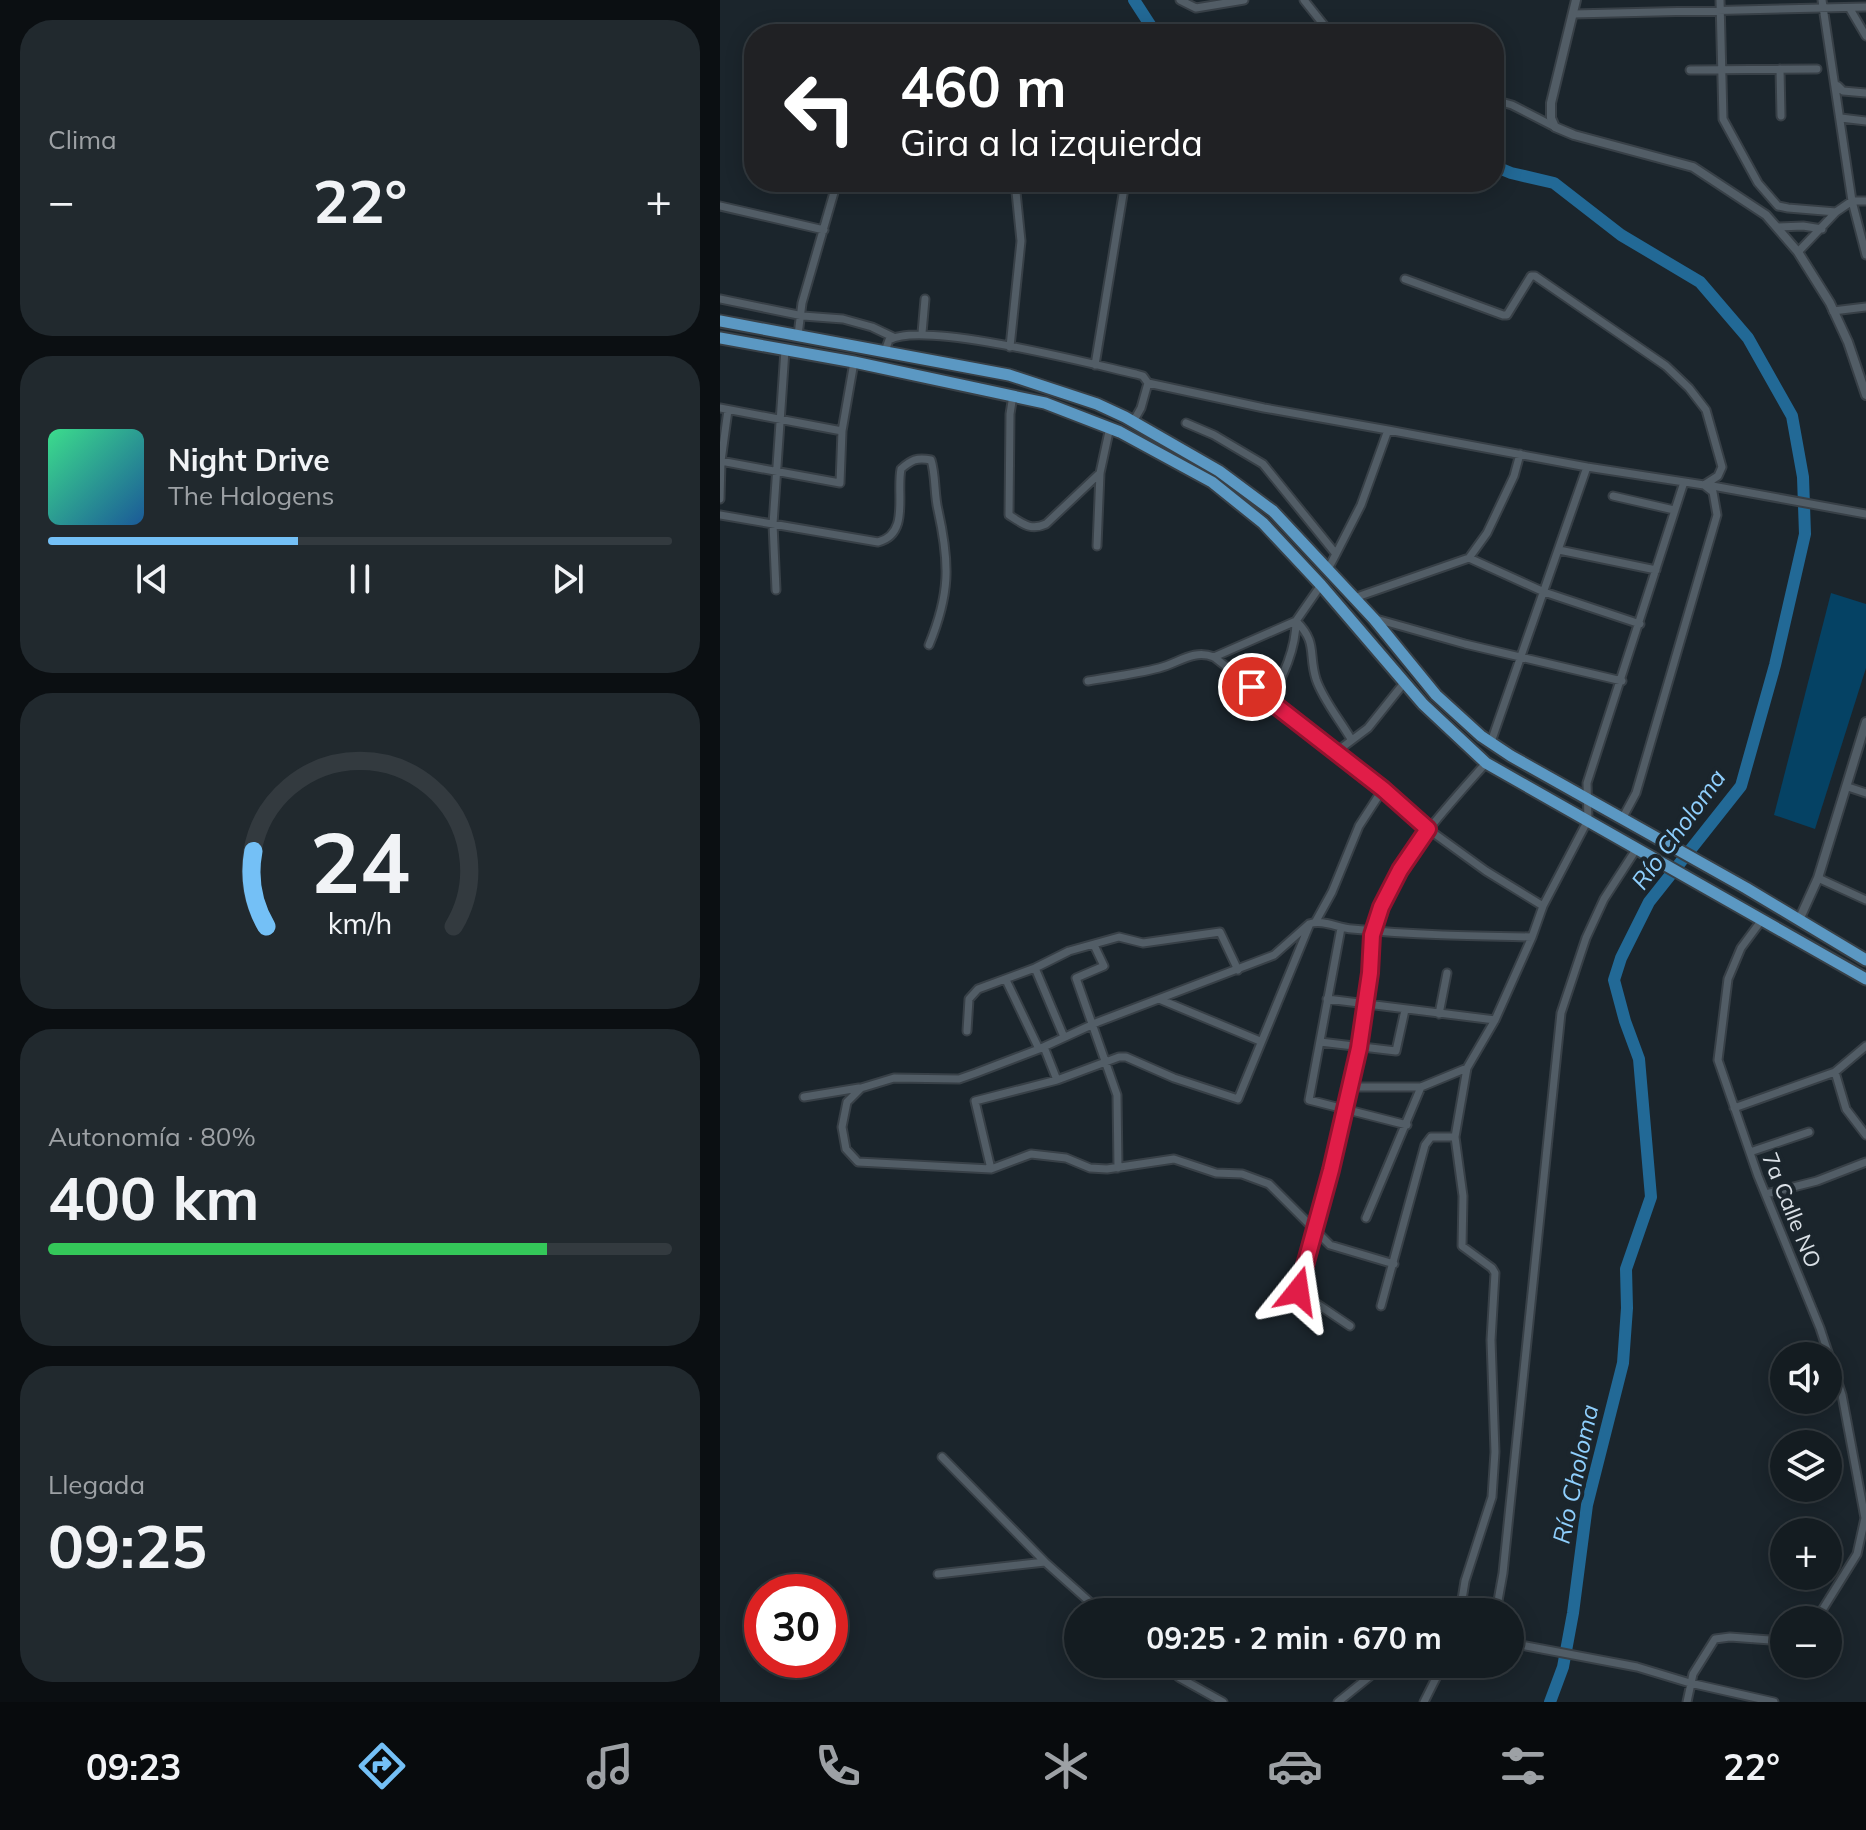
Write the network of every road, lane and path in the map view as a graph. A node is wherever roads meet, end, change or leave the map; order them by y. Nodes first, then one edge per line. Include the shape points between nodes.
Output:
1 (1180, 0) edge
2 (1244, 0) edge
3 (1304, 0) edge
4 (1576, 0) edge
5 (1648, 0) edge
6 (1720, 0) edge
7 (1797, 4) edge
8 (1823, 4) edge
9 (1866, 7) edge
10 (1850, 9) junction
11 (1720, 10) junction
12 (1646, 11) junction
13 (1573, 14) junction
14 (1323, 24) edge
15 (1866, 36) edge
16 (1723, 69) junction
17 (1780, 69) junction
18 (1817, 69) dead end
19 (1690, 70) dead end
20 (1836, 84) junction
21 (1866, 93) edge
22 (1504, 103) edge
23 (1781, 116) dead end
24 (1841, 118) junction
25 (1866, 121) edge
26 (1555, 127) junction
27 (834, 192) edge
28 (1016, 192) edge
29 (1123, 192) edge
30 (1852, 201) junction
31 (1866, 201) edge
32 (720, 206) edge
33 (1836, 212) junction
34 (1779, 227) junction
35 (1822, 229) junction
36 (824, 230) junction
37 (1798, 252) junction
38 (1866, 255) edge
39 (1405, 279) dead end
40 (720, 299) edge
41 (925, 299) dead end
42 (1866, 307) edge
43 (1833, 311) junction
44 (803, 316) junction
45 (720, 321) edge
46 (922, 333) junction
47 (798, 335) junction
48 (893, 337) junction
49 (720, 338) edge
50 (1010, 347) junction
51 (785, 350) junction
52 (885, 351) junction
53 (854, 362) junction
54 (1095, 365) junction
55 (1148, 383) junction
56 (1013, 395) junction
57 (1866, 395) edge
58 (724, 409) edge
59 (779, 419) junction
60 (1133, 422) junction
61 (1186, 423) dead end
62 (1110, 427) junction
63 (1388, 430) junction
64 (842, 431) junction
65 (1520, 454) junction
66 (720, 461) edge
67 (1587, 467) junction
68 (775, 472) junction
69 (1100, 473) junction
70 (1684, 482) junction
71 (1704, 485) junction
72 (1613, 496) dead end
73 (720, 499) edge
74 (1674, 510) junction
75 (1866, 514) edge
76 (720, 515) edge
77 (773, 524) junction
78 (1097, 546) dead end
79 (1559, 550) junction
80 (1336, 554) junction
81 (1469, 558) junction
82 (1328, 569) junction
83 (1656, 570) junction
84 (1321, 585) junction
85 (776, 590) dead end
86 (1544, 592) junction
87 (1354, 598) junction
88 (1374, 619) junction
89 (1296, 621) junction
90 (1640, 624) junction
91 (929, 645) dead end
92 (1214, 657) junction
93 (1523, 657) junction
94 (1088, 681) dead end
95 (1622, 681) junction
96 (1404, 683) junction
97 (1270, 700) junction
98 (1866, 722) edge
99 (1351, 739) junction
100 (1491, 742) junction
101 (1336, 752) junction
102 (1486, 763) junction
103 (1848, 787) junction
104 (1383, 789) junction
105 (1866, 793) edge
106 (1588, 800) junction
107 (1622, 819) junction
108 (1588, 820) junction
109 (1428, 829) junction
110 (1641, 850) junction
111 (1818, 878) junction
112 (1866, 900) edge
113 (1543, 906) junction
114 (1799, 920) junction
115 (1761, 921) junction
116 (1313, 923) junction
117 (1341, 928) junction
118 (1374, 931) junction
119 (1532, 937) junction
120 (1094, 945) junction
121 (1866, 960) edge
122 (1035, 968) junction
123 (1238, 970) junction
124 (1447, 973) dead end
125 (1866, 979) edge
126 (1006, 980) junction
127 (1159, 999) junction
128 (1327, 999) junction
129 (1365, 1004) junction
130 (1405, 1010) junction
131 (1439, 1014) junction
132 (1495, 1020) junction
133 (1092, 1024) junction
134 (967, 1031) dead end
135 (1064, 1037) junction
136 (1260, 1041) junction
137 (1320, 1042) junction
138 (1866, 1046) edge
139 (1042, 1048) junction
140 (1359, 1048) junction
141 (1107, 1064) junction
142 (1467, 1068) junction
143 (1835, 1072) junction
144 (1057, 1080) junction
145 (1350, 1087) junction
146 (1421, 1087) junction
147 (861, 1088) junction
148 (804, 1097) dead end
149 (1734, 1108) junction
150 (1345, 1109) junction
151 (1407, 1125) junction
152 (1809, 1132) dead end
153 (1866, 1135) edge
154 (1455, 1137) junction
155 (1750, 1152) junction
156 (1866, 1162) edge
157 (1118, 1168) junction
158 (991, 1169) junction
159 (1766, 1194) junction
160 (1366, 1218) dead end
161 (1315, 1228) junction
162 (1394, 1264) junction
163 (1381, 1306) dead end
164 (1350, 1326) dead end
165 (942, 1457) dead end
166 (1865, 1518) edge
167 (1045, 1562) junction
168 (938, 1574) dead end
169 (1085, 1598) edge
170 (1462, 1598) edge
171 (1499, 1598) edge
172 (1825, 1606) edge
173 (1770, 1640) edge
174 (1524, 1646) edge
175 (1180, 1678) edge
176 (1368, 1678) edge
177 (1436, 1678) edge
178 (1690, 1683) junction
179 (1223, 1702) edge
180 (1338, 1702) edge
181 (1424, 1702) edge
182 (1687, 1702) edge
183 (1774, 1702) edge

1 - 2 street via 1196,8
3 - 14 street
4 - 13 street
5 - 12 street
6 - 11 street
7 - 8 street
7 - 11 street
8 - 10 street
8 - 20 street
9 - 10 street
10 - 15 street
11 - 12 street
11 - 16 street
12 - 13 street
13 - 26 street via 1551,103
16 - 17 street
16 - 19 street
16 - 33 street via 1725,127 1758,183 1778,206
17 - 18 street
17 - 23 street
20 - 21 street via 1843,91
20 - 24 street
22 - 26 street
24 - 25 street
24 - 30 street
26 - 34 street via 1693,167
27 - 36 street
28 - 50 street via 1021,241
29 - 54 street
30 - 31 street
30 - 33 street
30 - 38 street
32 - 36 street
33 - 35 street
34 - 35 street
34 - 37 street
35 - 37 street
36 - 44 street via 802,303
37 - 43 street
39 - 71 street via 1507,315 1535,276 1666,366 1706,410 1722,467
40 - 44 street
41 - 46 street
42 - 43 street
43 - 57 street
44 - 47 street
44 - 48 street via 843,319
45 - 47 highway
46 - 48 street
46 - 50 street
47 - 52 highway
48 - 52 street
49 - 51 highway
50 - 54 street
51 - 53 highway
51 - 59 street
52 - 60 highway via 1009,375 1097,404
53 - 56 highway
53 - 64 street
54 - 55 street via 1143,376
55 - 60 street
55 - 63 street
56 - 62 highway
56 - 69 street via 1009,515 1030,528 1046,524
58 - 59 street
58 - 66 street
59 - 64 street
59 - 68 street
60 - 82 highway via 1219,471 1273,511
61 - 80 street via 1263,464
62 - 69 street
62 - 84 highway via 1212,482 1263,523
63 - 65 street
63 - 80 street via 1361,505
64 - 68 street via 840,483
65 - 67 street
65 - 81 street via 1487,533
66 - 68 street
66 - 73 street
67 - 70 street
67 - 79 street
68 - 77 street
69 - 78 street
70 - 71 street
70 - 74 street
71 - 75 street
71 - 107 street via 1713,492 1717,515 1636,793
72 - 74 street
74 - 83 street
76 - 77 street
77 - 85 street
77 - 91 street via 886,540 899,523 901,469 920,458 931,460 946,548 946,593
79 - 83 street
79 - 86 street
80 - 82 street
81 - 86 street
81 - 87 street
82 - 87 highway
83 - 90 street
84 - 89 street
84 - 96 highway
86 - 90 street
86 - 93 street
87 - 88 highway
88 - 93 street
88 - 100 highway via 1436,695
89 - 92 street
89 - 97 street via 1290,654
89 - 99 street via 1308,633 1320,688
90 - 95 street
92 - 94 street via 1185,656 1163,668
92 - 97 street
93 - 95 street
93 - 100 street
95 - 106 street via 1587,783
96 - 99 street via 1374,722
96 - 102 highway
97 - 101 street
98 - 103 street
99 - 101 street
100 - 106 highway
101 - 104 street
102 - 108 highway
102 - 109 street
103 - 105 street
103 - 111 street
104 - 109 street
104 - 116 street via 1359,826
106 - 107 highway
106 - 108 street
107 - 114 highway
108 - 110 highway
108 - 113 street
109 - 113 street
109 - 118 street via 1400,870
110 - 115 highway
110 - 171 street via 1598,912 1561,1013
111 - 112 street
111 - 114 street
113 - 119 street
114 - 121 highway
115 - 125 highway
115 - 149 street, 7a Calle NO via 1741,948 1723,1011 1718,1060
116 - 117 street
116 - 123 street via 1274,955
116 - 136 street
117 - 118 street
117 - 128 street
118 - 119 street
118 - 129 street
119 - 132 street
120 - 122 street
120 - 123 street via 1119,937 1143,943 1220,932
120 - 133 street via 1104,966 1076,978
122 - 126 street
122 - 135 street
123 - 127 street
124 - 131 street
126 - 134 street via 978,989 969,999
126 - 139 street
127 - 133 street
127 - 136 street
128 - 129 street
128 - 137 street
129 - 130 street
129 - 140 street
130 - 131 street
130 - 140 street via 1396,1051
131 - 132 street
132 - 142 street
133 - 135 street
133 - 141 street
135 - 139 street
136 - 141 street via 1238,1099 1126,1057
137 - 140 street
137 - 150 street via 1309,1100
138 - 143 street
139 - 144 street
139 - 147 street via 959,1079 894,1078
140 - 145 street
141 - 144 street
141 - 157 street via 1117,1095
142 - 146 street
142 - 154 street
143 - 149 street
143 - 153 street via 1846,1109
144 - 158 street via 975,1101
145 - 146 street
145 - 150 street
146 - 151 street
147 - 148 street
147 - 158 street via 847,1102 842,1127 846,1149 858,1162
149 - 155 street, 7a Calle NO
150 - 151 street
150 - 161 street
151 - 160 street
152 - 155 street
154 - 162 street via 1431,1137 1425,1145
154 - 170 street via 1463,1196 1462,1246 1495,1273 1492,1497
155 - 159 street, 7a Calle NO
156 - 159 street
157 - 158 street via 1090,1168 1066,1158 1031,1154
157 - 161 street via 1174,1159 1216,1173 1242,1174 1269,1184
159 - 166 street, 7a Calle NO via 1842,1395
161 - 162 street via 1330,1245
161 - 164 street via 1298,1291
162 - 163 street
165 - 167 street
166 - 172 street via 1857,1554
167 - 168 street
167 - 169 street
173 - 178 street via 1715,1639
174 - 178 street
175 - 179 street
176 - 180 street
177 - 181 street
178 - 182 street
178 - 183 street

